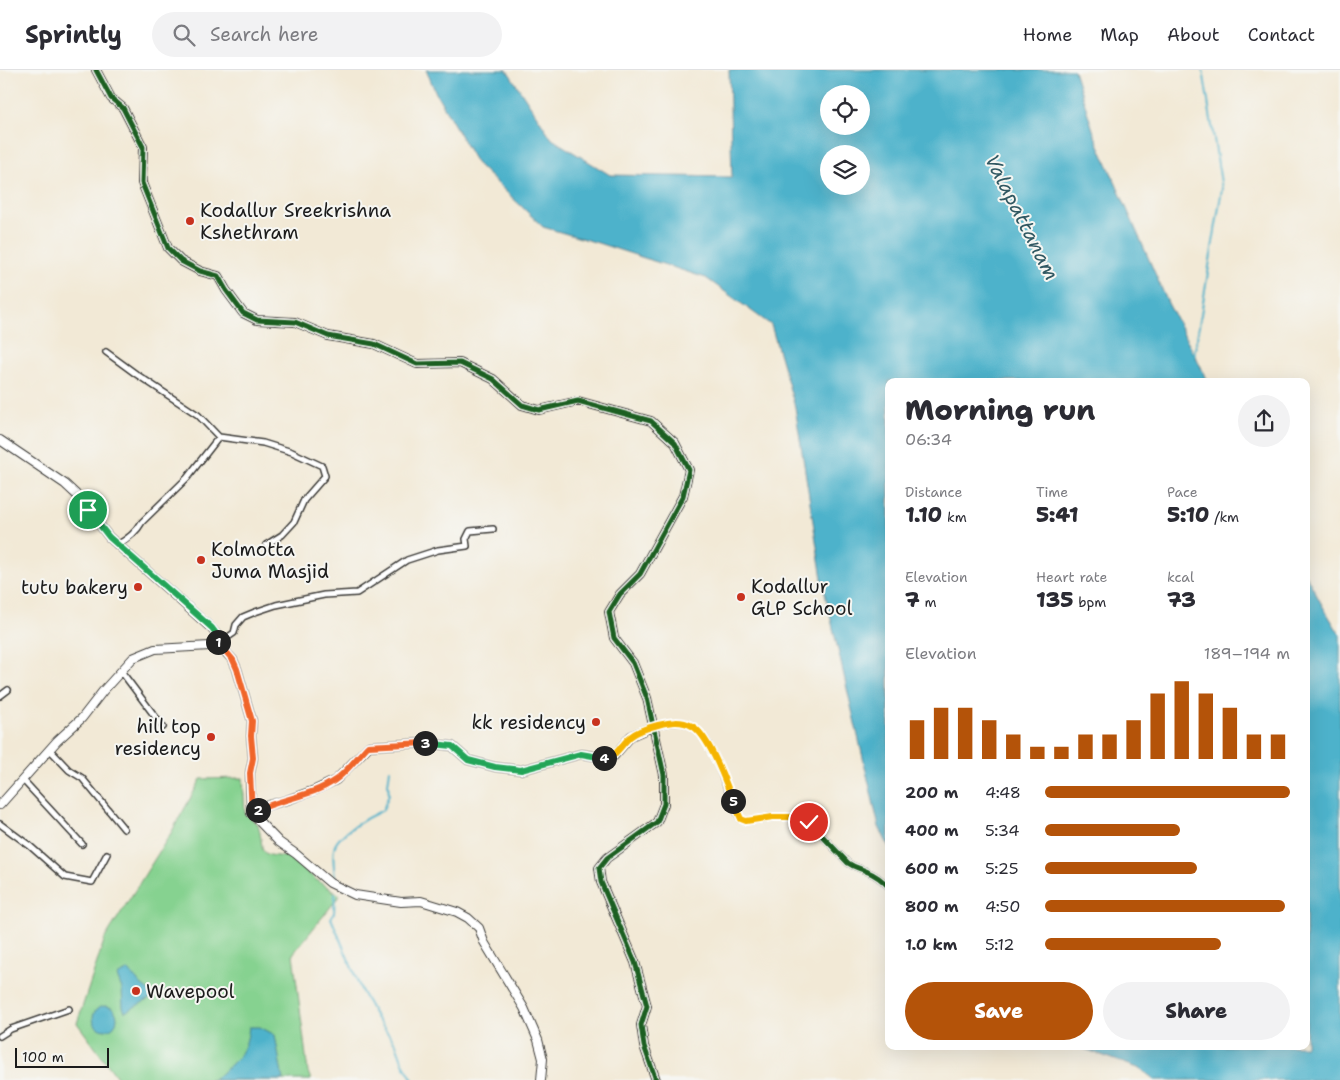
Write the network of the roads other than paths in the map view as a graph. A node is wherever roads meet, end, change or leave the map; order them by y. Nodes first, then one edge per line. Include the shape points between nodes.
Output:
1 (96, 70) edge
2 (106, 352) dead end
3 (219, 437) junction
4 (0, 440) edge
5 (493, 529) dead end
6 (117, 545) junction
7 (266, 545) dead end
8 (218, 644) junction
9 (120, 671) junction
10 (8, 690) dead end
11 (0, 696) edge
12 (654, 726) junction
13 (163, 727) dead end
14 (50, 750) junction
15 (24, 780) junction
16 (0, 805) edge
17 (252, 813) junction
18 (0, 824) edge
19 (124, 829) dead end
20 (82, 844) dead end
21 (107, 854) dead end
22 (885, 884) edge
23 (69, 1009) dead end
24 (0, 1036) edge
25 (541, 1080) edge
26 (656, 1080) edge

1 - 12 street via 111,98 123,108 143,148 142,184 168,248 181,261 218,276 243,313 257,320 295,322 328,336 374,344 416,364 460,363 493,378 522,405 539,410 578,401 651,421 675,443 689,470 683,496 640,574 620,594 609,612 614,638 633,662
2 - 3 street via 198,415
3 - 6 street via 187,478 142,522 138,531
3 - 7 street via 263,443 322,466 325,476 304,500 294,522 282,536
4 - 6 street via 65,484
5 - 8 street via 470,531 467,546 433,551 407,560 357,592 276,605 243,617 236,624 234,633
6 - 8 street via 199,616 218,636
8 - 9 street via 155,649 133,658
8 - 17 street via 237,669 252,721
9 - 13 street
9 - 14 street via 82,718
10 - 11 street
12 - 17 street via 632,736 614,756 581,754 521,770 468,760 452,746 423,743 368,746 336,780
12 - 22 street via 683,723 701,733 741,819 798,817 809,822 848,863
12 - 26 street via 664,776 664,804 657,822 607,858 599,868 600,882 635,962 648,1006 641,1025 644,1046
14 - 15 street
14 - 19 street via 69,770 82,778
15 - 16 street
15 - 20 street
17 - 25 street via 279,842 330,883 355,895 401,902 420,901 457,912 479,928 484,942 524,1008 538,1040 543,1059
18 - 21 street via 65,877 92,882
23 - 24 street via 11,1029

